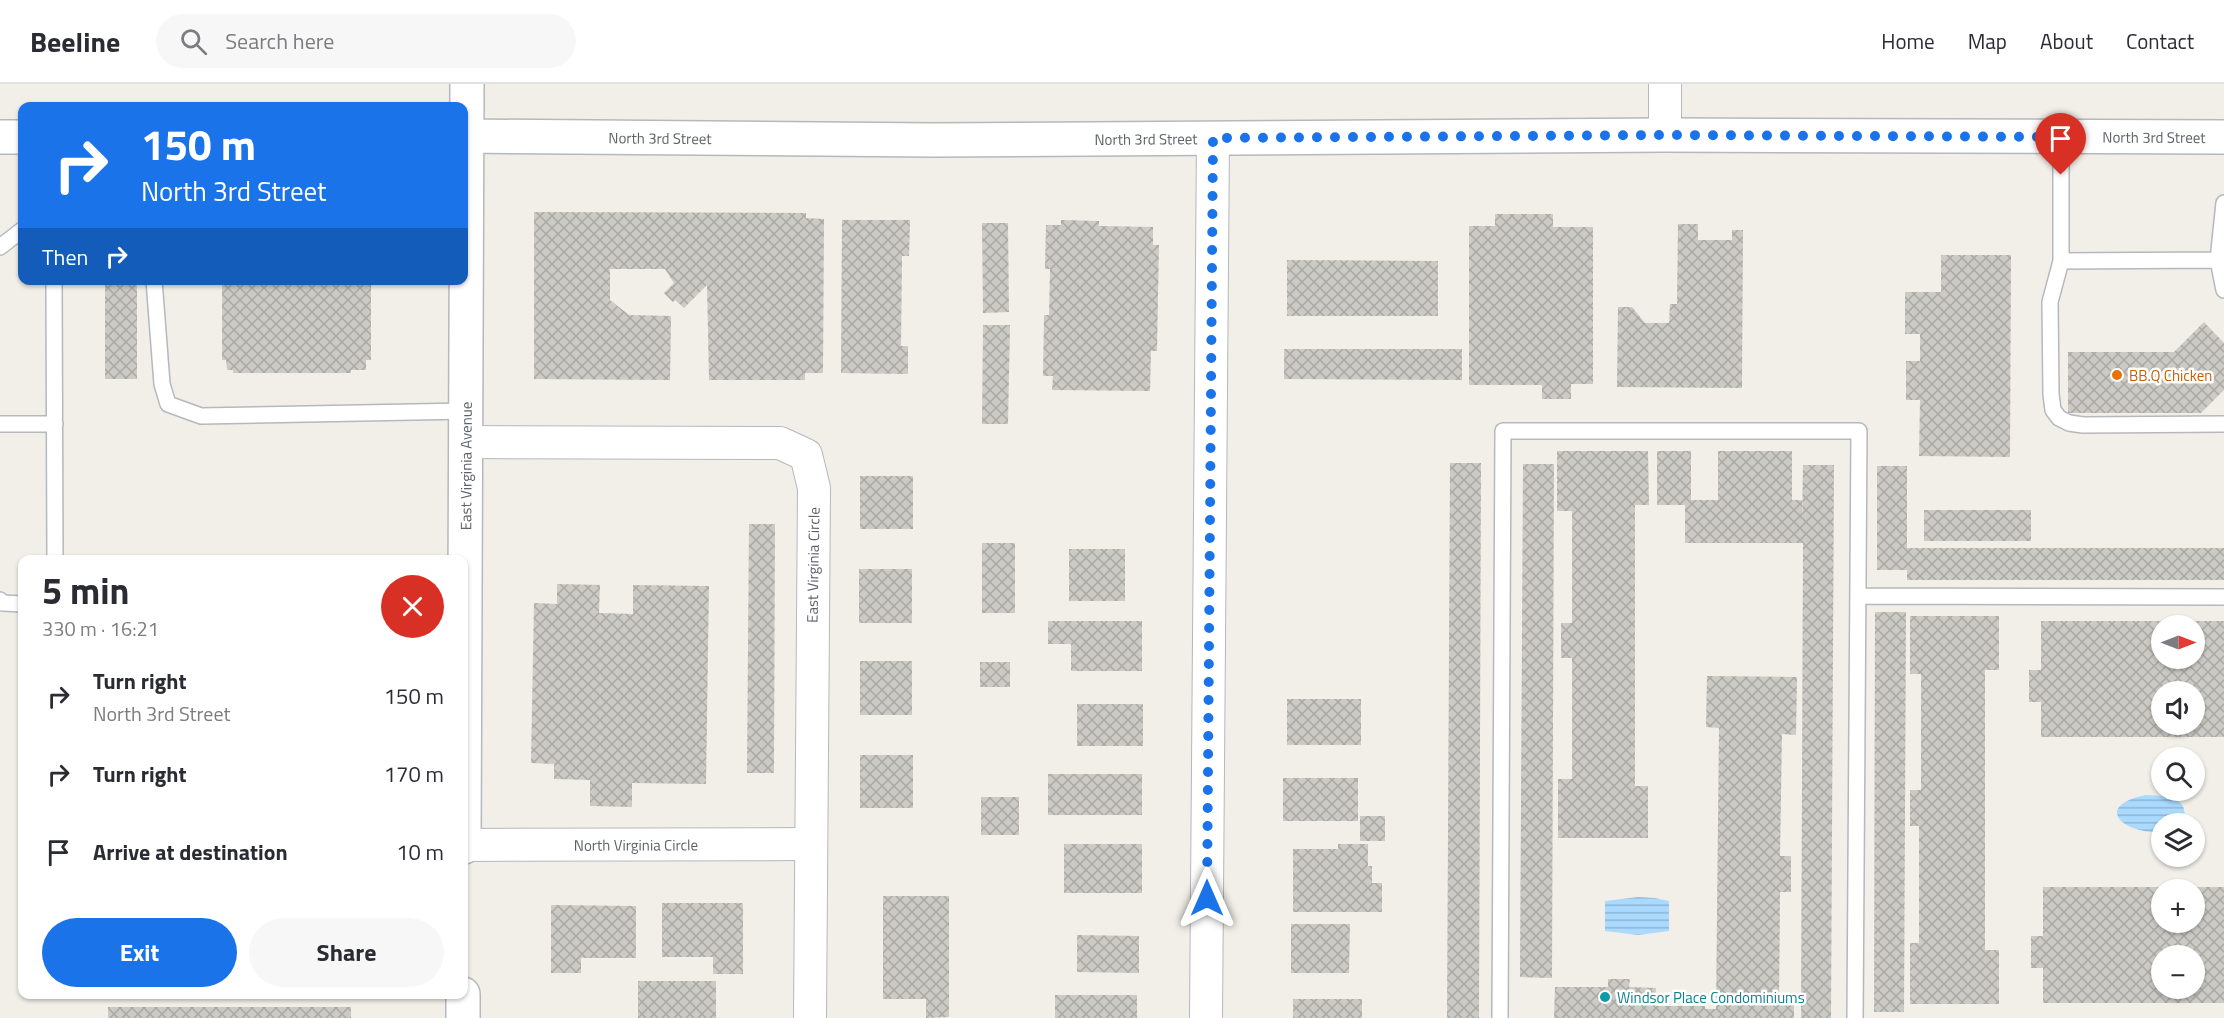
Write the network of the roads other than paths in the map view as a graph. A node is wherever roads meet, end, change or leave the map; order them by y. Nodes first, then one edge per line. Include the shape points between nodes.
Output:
1 (467, 84) edge
2 (1665, 84) edge
3 (466, 102) edge
4 (1665, 135) junction
5 (468, 136) edge
6 (0, 137) edge
7 (18, 137) edge
8 (2061, 137) junction
9 (2224, 137) edge
10 (1213, 138) junction
11 (2224, 203) edge
12 (18, 233) edge
13 (0, 247) edge
14 (2218, 260) junction
15 (2061, 261) junction
16 (54, 285) edge
17 (154, 285) edge
18 (466, 285) edge
19 (2224, 290) edge
20 (0, 424) edge
21 (55, 424) junction
22 (2224, 424) edge
23 (466, 426) junction
24 (55, 555) edge
25 (465, 555) edge
26 (1858, 596) junction
27 (2224, 597) edge
28 (0, 600) edge
29 (18, 604) edge
30 (810, 844) junction
31 (468, 846) edge
32 (463, 999) edge
33 (463, 1018) edge
34 (810, 1018) edge
35 (1206, 1018) edge
36 (1500, 1018) edge
37 (1855, 1018) edge

1 - 3 street, East Virginia Avenue
2 - 4 street
4 - 8 street, North 3rd Street
4 - 10 street, North 3rd Street
5 - 10 street, North 3rd Street
6 - 7 street
8 - 9 street, North 3rd Street
8 - 15 lane
10 - 35 street
11 - 14 lane
12 - 13 lane
14 - 15 lane
14 - 19 lane
15 - 22 lane via 2050,302 2051,394 2059,418 2083,425
16 - 21 lane
17 - 23 lane via 162,384 168,404 176,409 201,416
18 - 23 street, East Virginia Avenue
20 - 21 lane
21 - 24 lane
23 - 25 street, East Virginia Avenue
23 - 30 street, East Virginia Circle via 780,443 806,455 814,488
26 - 27 lane
26 - 36 lane via 1858,431 1503,431
26 - 37 lane
28 - 29 lane
30 - 31 street, North Virginia Circle
30 - 34 street, East Virginia Circle
32 - 33 street

